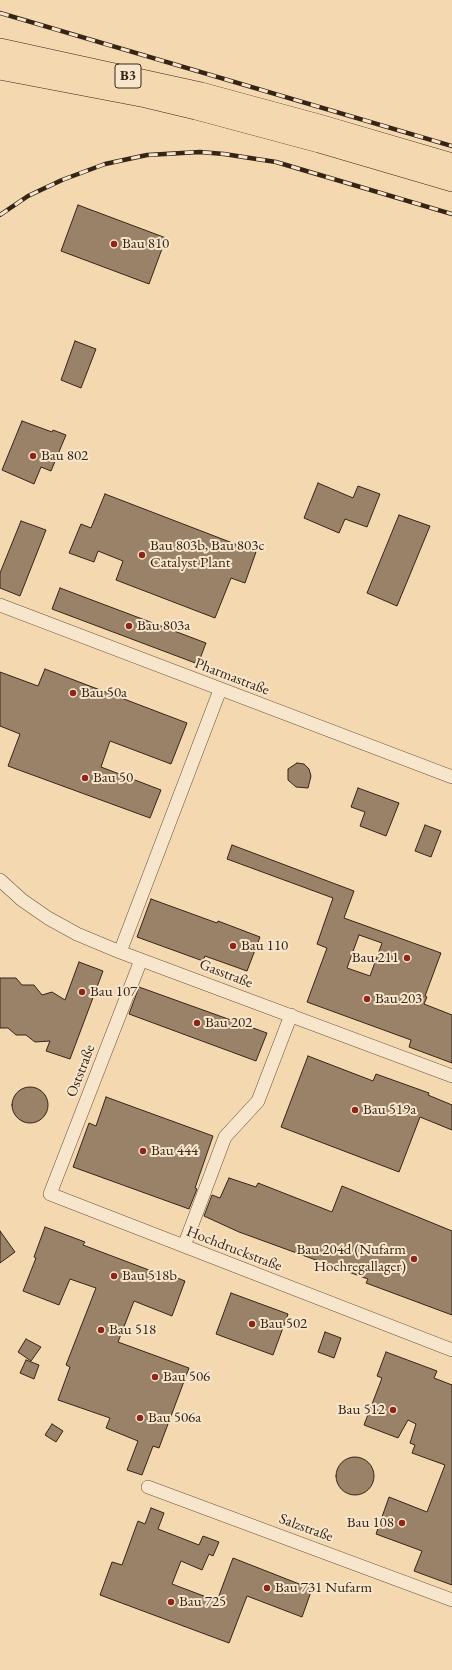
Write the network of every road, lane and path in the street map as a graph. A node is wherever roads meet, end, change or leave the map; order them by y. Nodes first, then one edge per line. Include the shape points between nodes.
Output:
1 (0, 49) edge
2 (0, 69) edge
3 (452, 164) edge
4 (452, 182) edge
5 (0, 605) edge
6 (220, 690) junction
7 (452, 777) edge
8 (0, 880) edge
9 (120, 952) junction
10 (141, 960) junction
11 (291, 1016) junction
12 (452, 1076) edge
13 (50, 1194) joint
14 (184, 1246) junction
15 (452, 1350) edge
16 (148, 1487) dead end
17 (452, 1600) edge

1 - 3 main road, B3 via 147,80 239,103
2 - 4 main road, B3 via 189,108 319,142
5 - 6 street, Pharmastraße
6 - 7 street, Pharmastraße
6 - 9 street
8 - 9 street, Gasstraße via 22,900 48,918 77,934
9 - 10 street, Gasstraße
10 - 11 street, Gasstraße
10 - 13 street, Oststraße
11 - 12 street, Gasstraße
11 - 14 street via 258,1101 225,1137
13 - 14 street, Hochdruckstraße
14 - 15 street, Hochdruckstraße
16 - 17 street, Salzstraße

